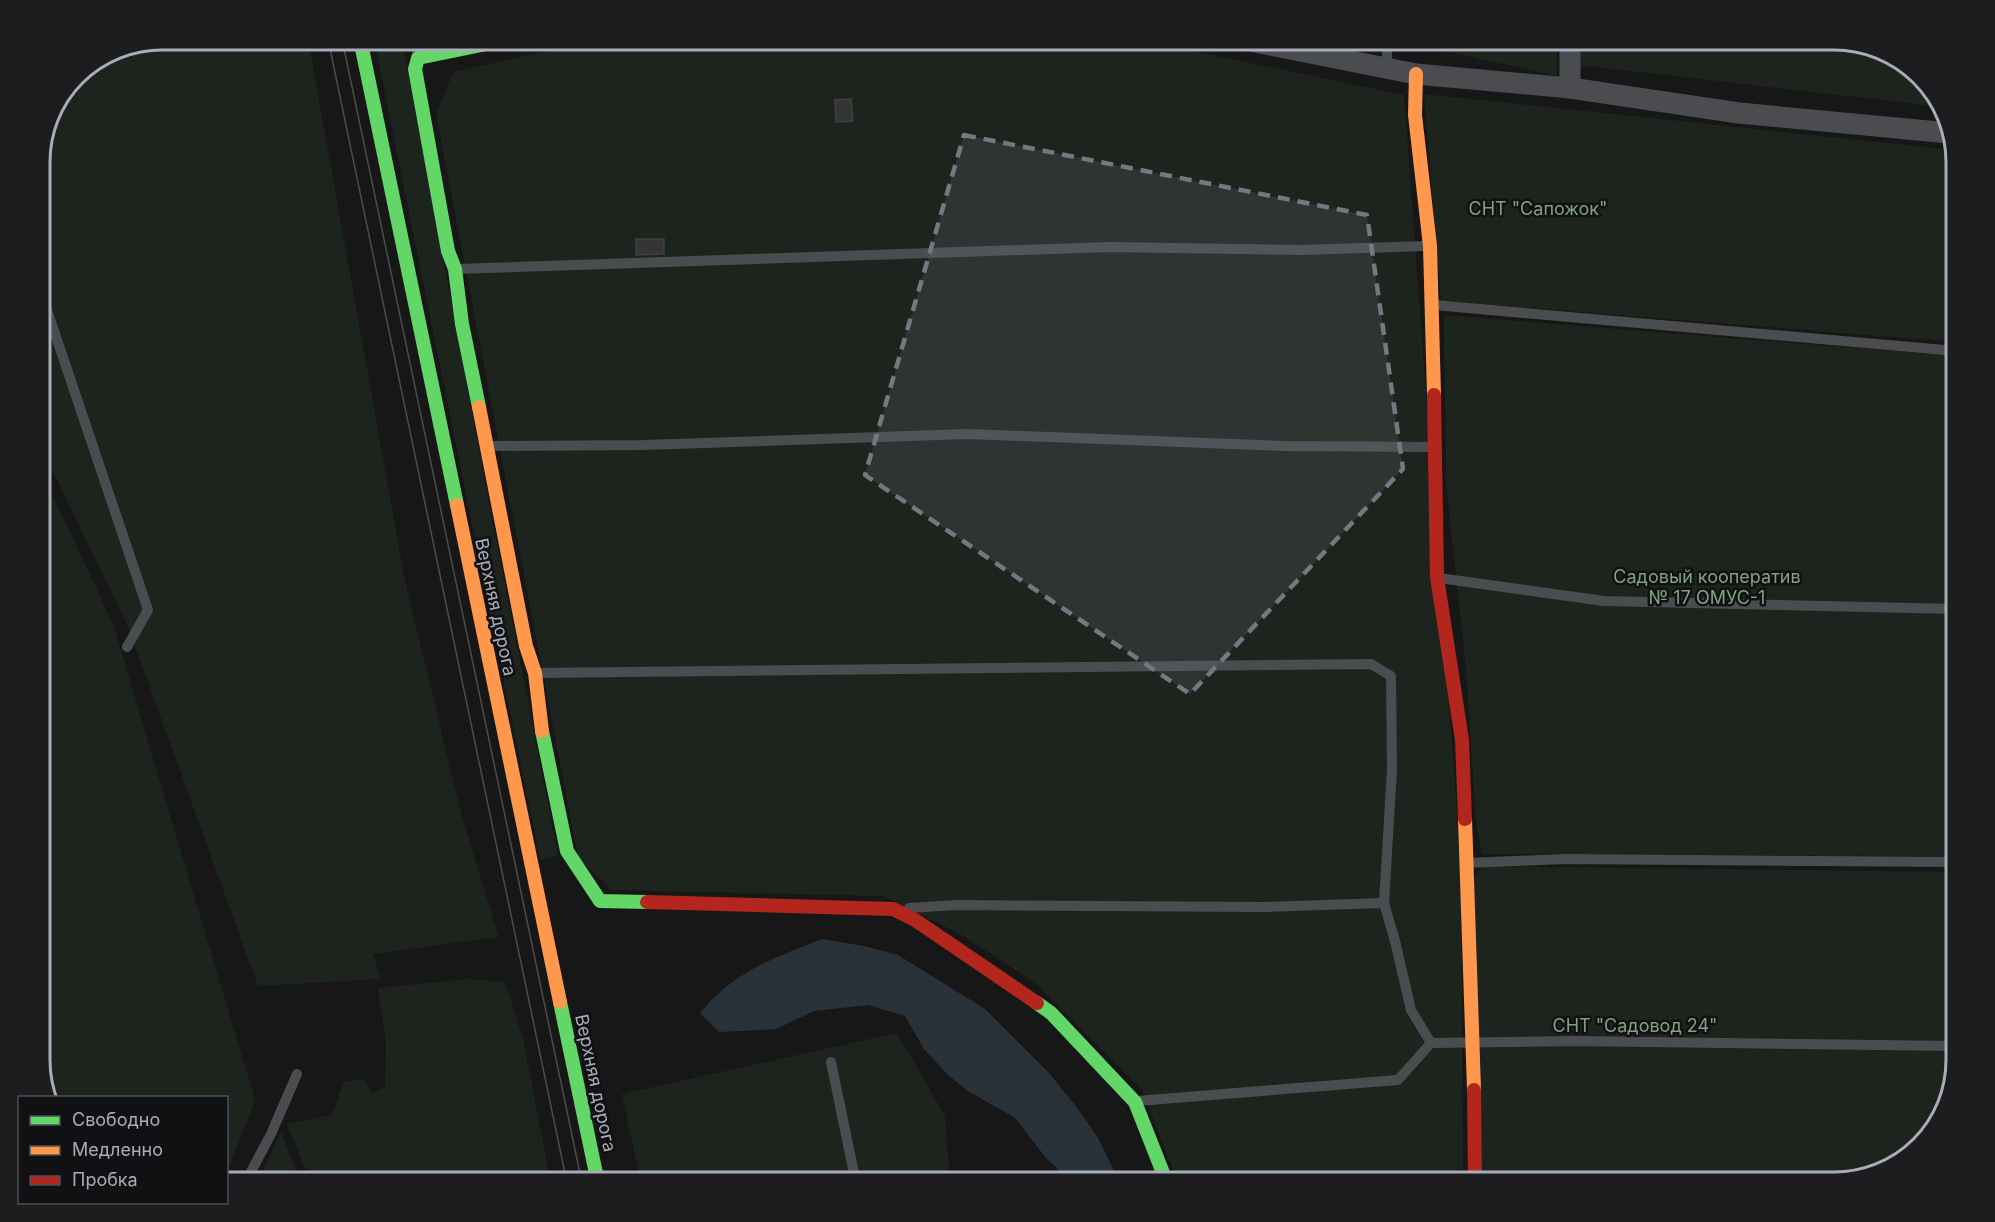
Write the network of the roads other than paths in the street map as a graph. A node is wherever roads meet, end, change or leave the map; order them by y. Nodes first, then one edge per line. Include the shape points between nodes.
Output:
1 (362, 50) edge
2 (417, 50) edge
3 (458, 50) edge
4 (1298, 50) edge
5 (1387, 50) edge
6 (1570, 50) edge
7 (418, 58) junction
8 (1387, 67) junction
9 (1416, 74) junction
10 (1570, 88) junction
11 (1941, 132) edge
12 (1430, 246) junction
13 (455, 269) junction
14 (1431, 305) junction
15 (50, 319) edge
16 (1945, 350) edge
17 (486, 446) junction
18 (1436, 447) junction
19 (1437, 577) junction
20 (1946, 609) edge
21 (127, 647) dead end
22 (535, 673) junction
23 (1946, 862) edge
24 (1467, 863) junction
25 (1384, 903) junction
26 (893, 909) junction
27 (1474, 1041) junction
28 (1431, 1043) junction
29 (1946, 1046) edge
30 (831, 1062) dead end
31 (297, 1074) dead end
32 (1135, 1102) junction
33 (251, 1172) edge
34 (596, 1172) edge
35 (854, 1172) edge
36 (1163, 1172) edge
37 (1475, 1172) edge

1 - 34 street, Верхняя дорога
2 - 7 lane
3 - 7 street
4 - 8 street
5 - 8 lane
6 - 10 street
7 - 13 street via 415,69 435,187
8 - 9 street
9 - 10 street
9 - 12 street via 1415,116
10 - 11 street via 1739,113
12 - 13 lane via 1301,250 1109,247
12 - 14 street
13 - 17 street
14 - 16 lane
14 - 18 street
15 - 21 lane via 148,610
17 - 18 lane via 968,434 1283,446
17 - 22 street via 526,646
18 - 19 street
19 - 20 lane via 1604,601
19 - 24 street via 1462,740
22 - 25 lane via 1371,664 1391,676 1392,769
22 - 26 street via 543,738 567,851 600,901
23 - 24 lane via 1565,859
24 - 27 street
25 - 26 lane via 1266,907 956,905
25 - 28 lane via 1411,1010
26 - 32 street via 1051,1013
27 - 28 lane
27 - 29 lane
27 - 37 street
28 - 32 lane via 1398,1080
30 - 35 lane
31 - 33 lane
32 - 36 street

